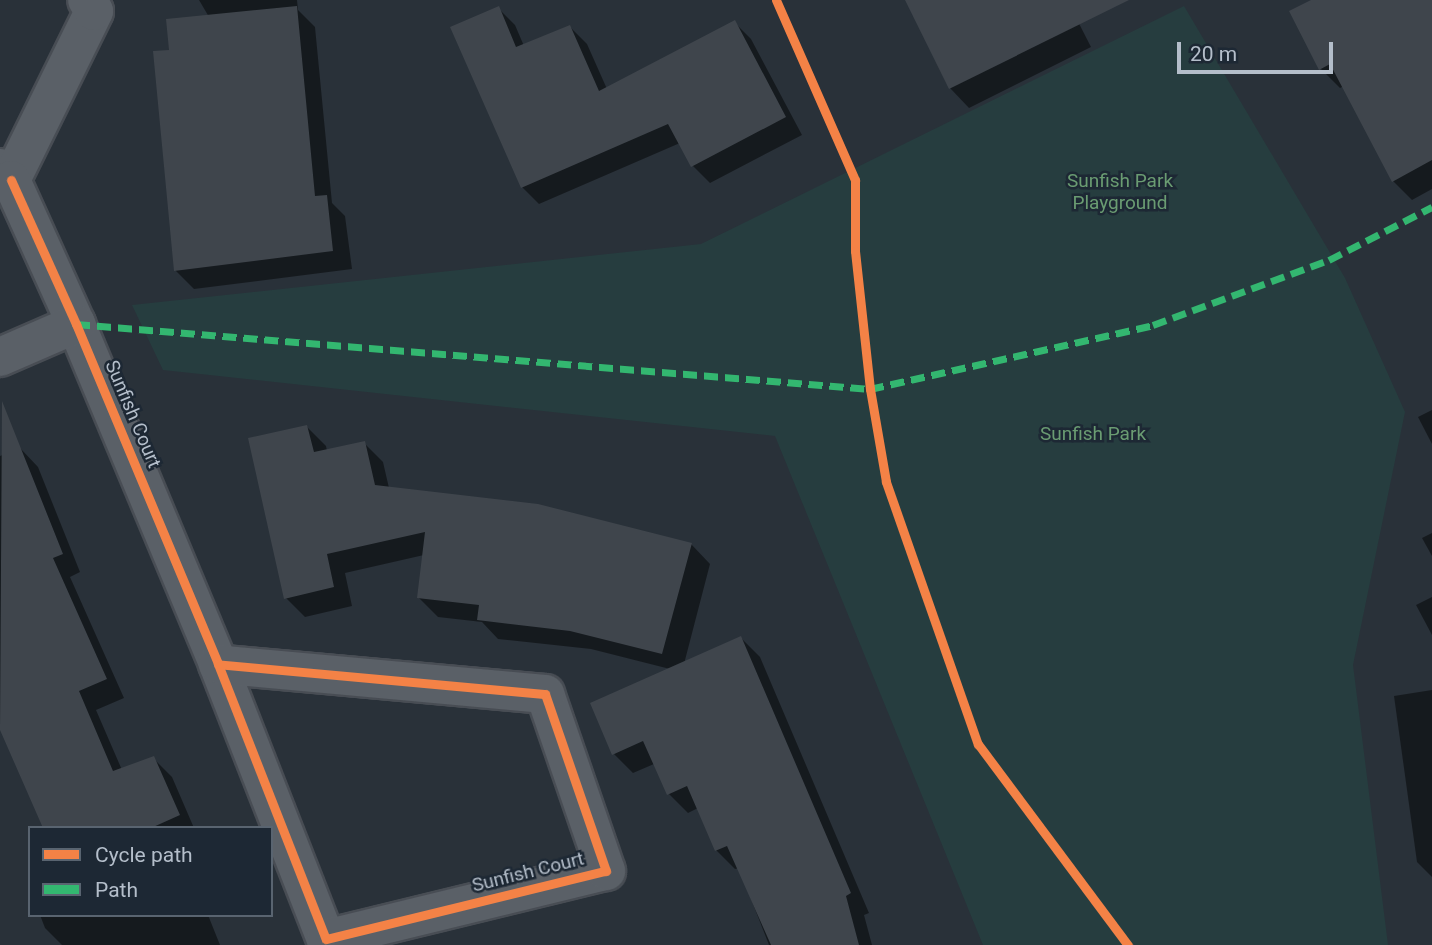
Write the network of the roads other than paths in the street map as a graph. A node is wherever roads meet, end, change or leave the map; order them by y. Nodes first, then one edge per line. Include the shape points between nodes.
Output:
1 (87, 0) edge
2 (5, 174) edge
3 (76, 324) junction
4 (0, 357) edge
5 (218, 664) junction

1 - 2 street, Sunfish Court via 94,11
2 - 3 street, Sunfish Court
3 - 4 street
3 - 5 street, Sunfish Court
5 - 5 street, Sunfish Court via 326,939 606,871 545,694

